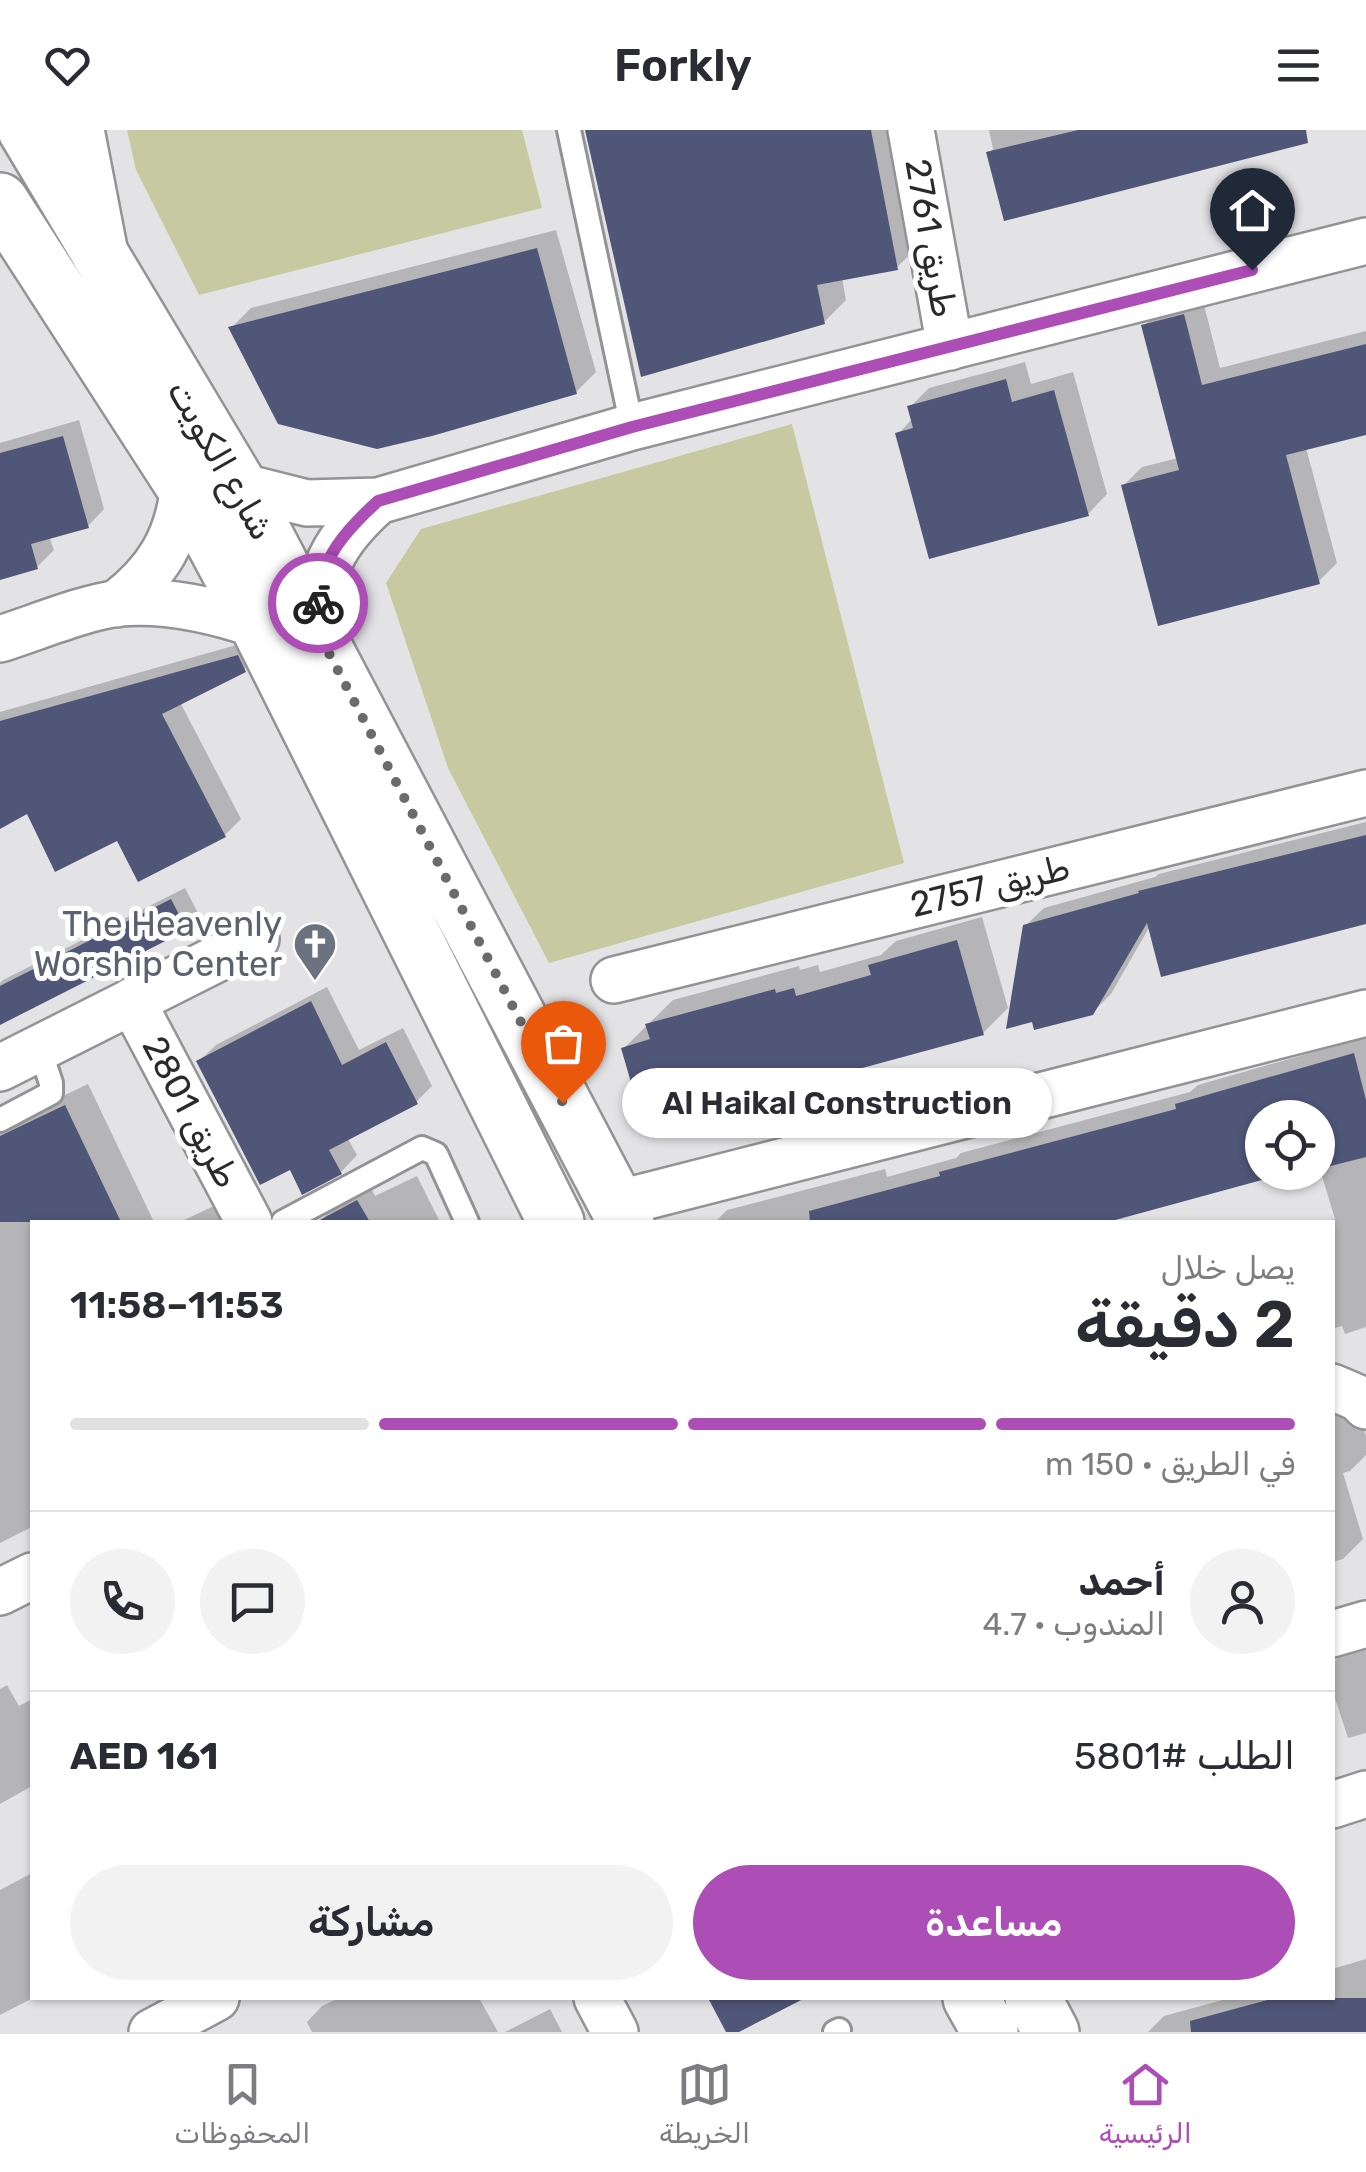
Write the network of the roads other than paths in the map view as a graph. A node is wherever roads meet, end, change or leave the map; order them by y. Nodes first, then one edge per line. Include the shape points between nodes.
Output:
1 (26, 130) edge
2 (76, 130) edge
3 (569, 130) edge
4 (911, 130) edge
5 (0, 201) edge
6 (1366, 242) edge
7 (100, 254) junction
8 (950, 347) junction
9 (632, 427) junction
10 (184, 486) junction
11 (239, 486) junction
12 (378, 501) junction
13 (116, 604) junction
14 (258, 625) junction
15 (318, 632) junction
16 (0, 639) edge
17 (1366, 793) edge
18 (256, 939) dead end
19 (614, 980) dead end
20 (132, 1001) junction
21 (1366, 1013) edge
22 (20, 1058) edge
23 (0, 1120) edge
24 (621, 1213) edge
25 (249, 1220) edge
26 (287, 1220) edge
27 (466, 1220) edge
28 (555, 1220) edge
29 (1335, 1388) edge
30 (1366, 1406) edge
31 (30, 1577) edge
32 (0, 1592) edge
33 (1366, 1624) edge
34 (1335, 1633) edge
35 (1366, 1794) edge
36 (1335, 1805) edge
37 (212, 2000) edge
38 (598, 2000) edge
39 (972, 2000) edge
40 (1034, 2000) edge
41 (152, 2032) edge
42 (616, 2032) edge
43 (990, 2032) edge
44 (1051, 2032) edge

1 - 7 main road, شارع الكويت
2 - 7 main road
3 - 9 lane
4 - 8 street, طريق 2761
5 - 10 main road, شارع الكويت
6 - 8 street
7 - 11 main road, شارع الكويت
8 - 9 street
9 - 12 street
10 - 13 street via 165,554
10 - 14 main road, شارع الكويت
11 - 12 street via 307,502
11 - 15 main road, شارع الكويت
12 - 15 street via 349,526 328,558
13 - 14 street via 174,604
13 - 16 street
14 - 28 main road, شارع الكويت
15 - 24 main road, شارع الكويت
17 - 19 street, طريق 2757
18 - 20 street, طريق 2801
20 - 22 street, طريق 2801
20 - 25 street, طريق 2801
21 - 24 street
22 - 23 lane via 52,1083 51,1093
26 - 27 lane via 422,1148 436,1154
29 - 30 street
31 - 32 street
33 - 34 street
35 - 36 street
37 - 41 street
38 - 42 street
39 - 43 main road
40 - 44 main road

